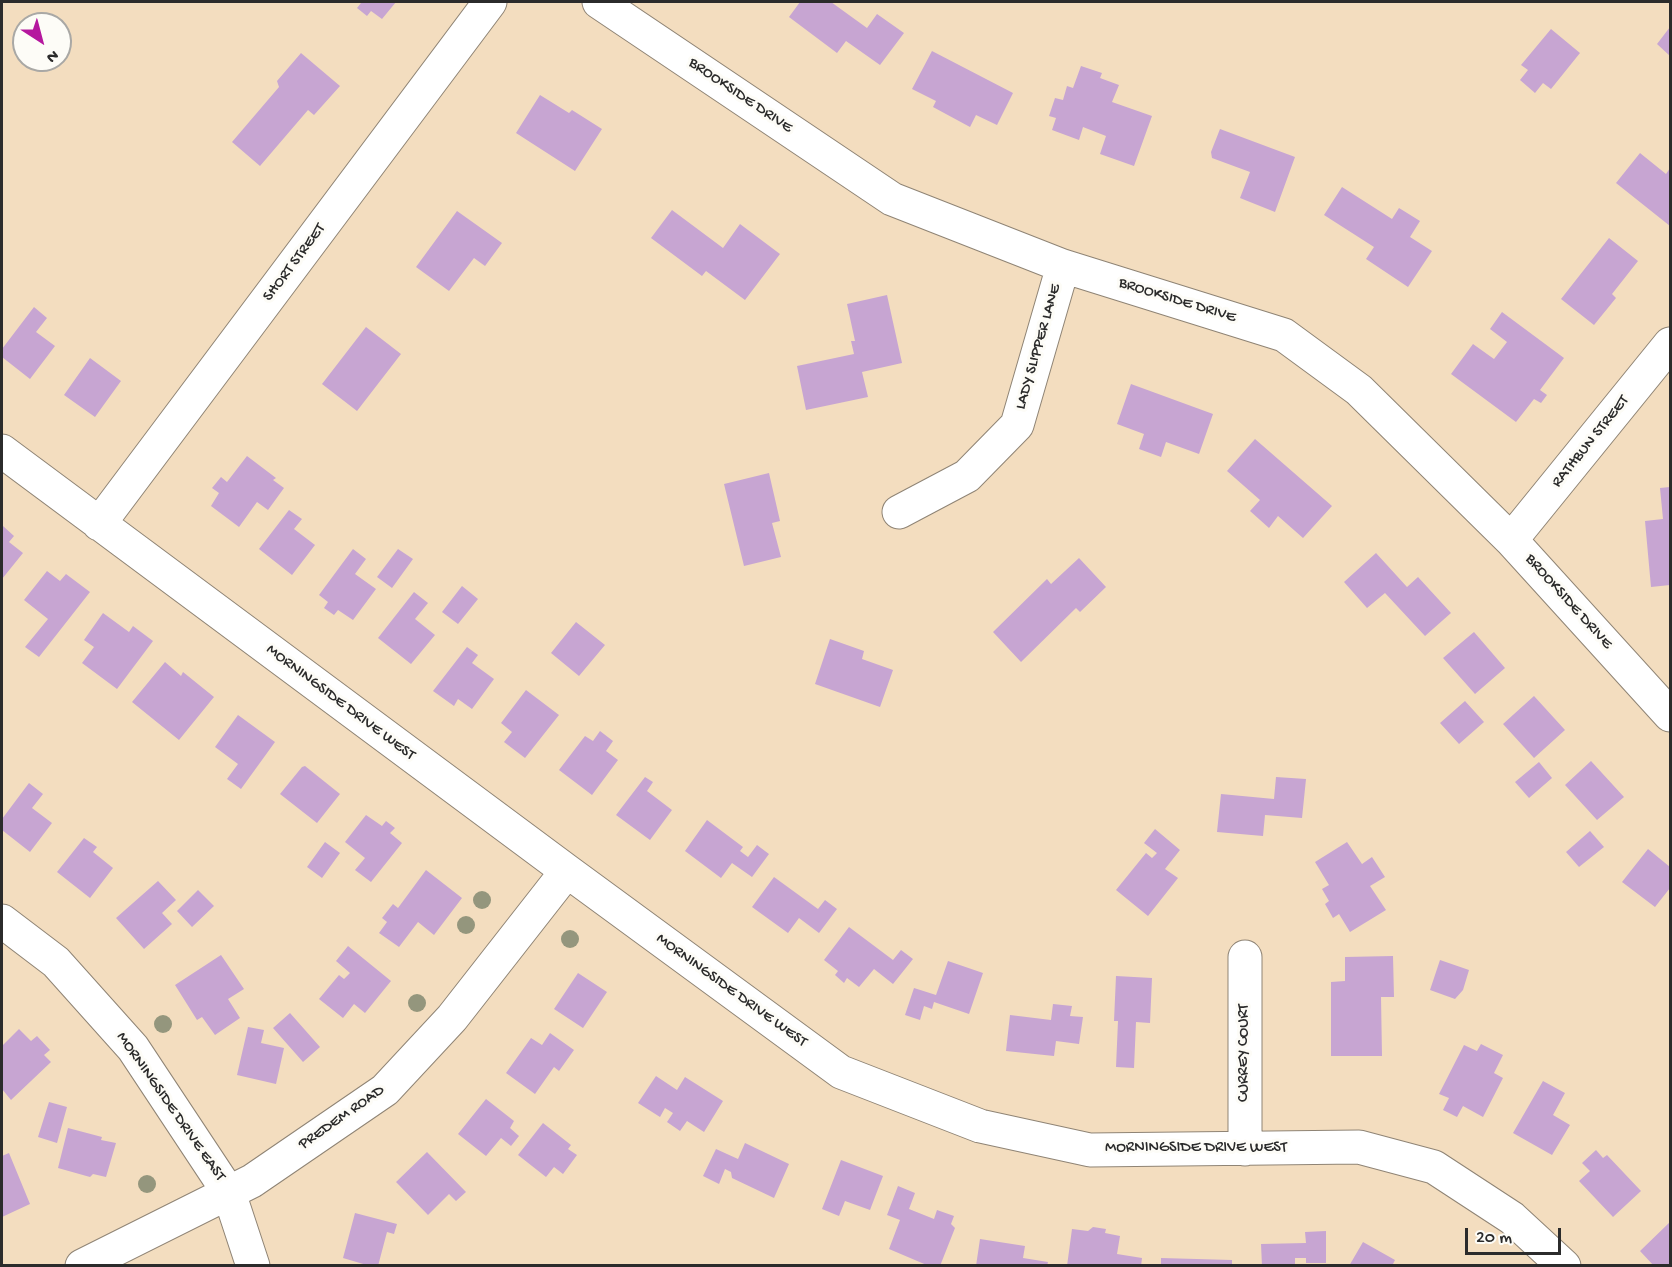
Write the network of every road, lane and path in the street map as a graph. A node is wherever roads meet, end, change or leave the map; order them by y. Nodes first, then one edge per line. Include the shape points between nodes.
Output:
1 (490, 2) edge
2 (599, 2) edge
3 (1063, 266) junction
4 (1671, 344) edge
5 (2, 451) edge
6 (899, 512) dead end
7 (99, 524) junction
8 (1511, 540) junction
9 (1671, 715) edge
10 (567, 871) junction
11 (2, 921) edge
12 (1245, 957) dead end
13 (1245, 1149) junction
14 (229, 1193) junction
15 (82, 1266) edge
16 (253, 1266) edge
17 (1564, 1266) edge

1 - 7 street, SHORT STREET
2 - 3 street, BROOKSIDE DRIVE via 892,199
3 - 6 street, LADY SLIPPER LANE via 1017,425 967,476
3 - 8 street, BROOKSIDE DRIVE via 1284,335 1359,390
4 - 8 street, RATHBUN STREET
5 - 7 street, MORNINGSIDE DRIVE WEST
7 - 10 street, MORNINGSIDE DRIVE WEST
8 - 9 street, BROOKSIDE DRIVE
10 - 13 street, MORNINGSIDE DRIVE WEST via 841,1072 980,1126 1090,1150
10 - 14 street, PREDEM ROAD via 452,1018 385,1090
11 - 14 street, MORNINGSIDE DRIVE EAST via 56,962 133,1048
12 - 13 street, CURREY COURT
13 - 17 street, MORNINGSIDE DRIVE WEST via 1359,1147 1434,1167 1512,1218
14 - 15 street, PREDEM ROAD
14 - 16 street, MORNINGSIDE DRIVE EAST

